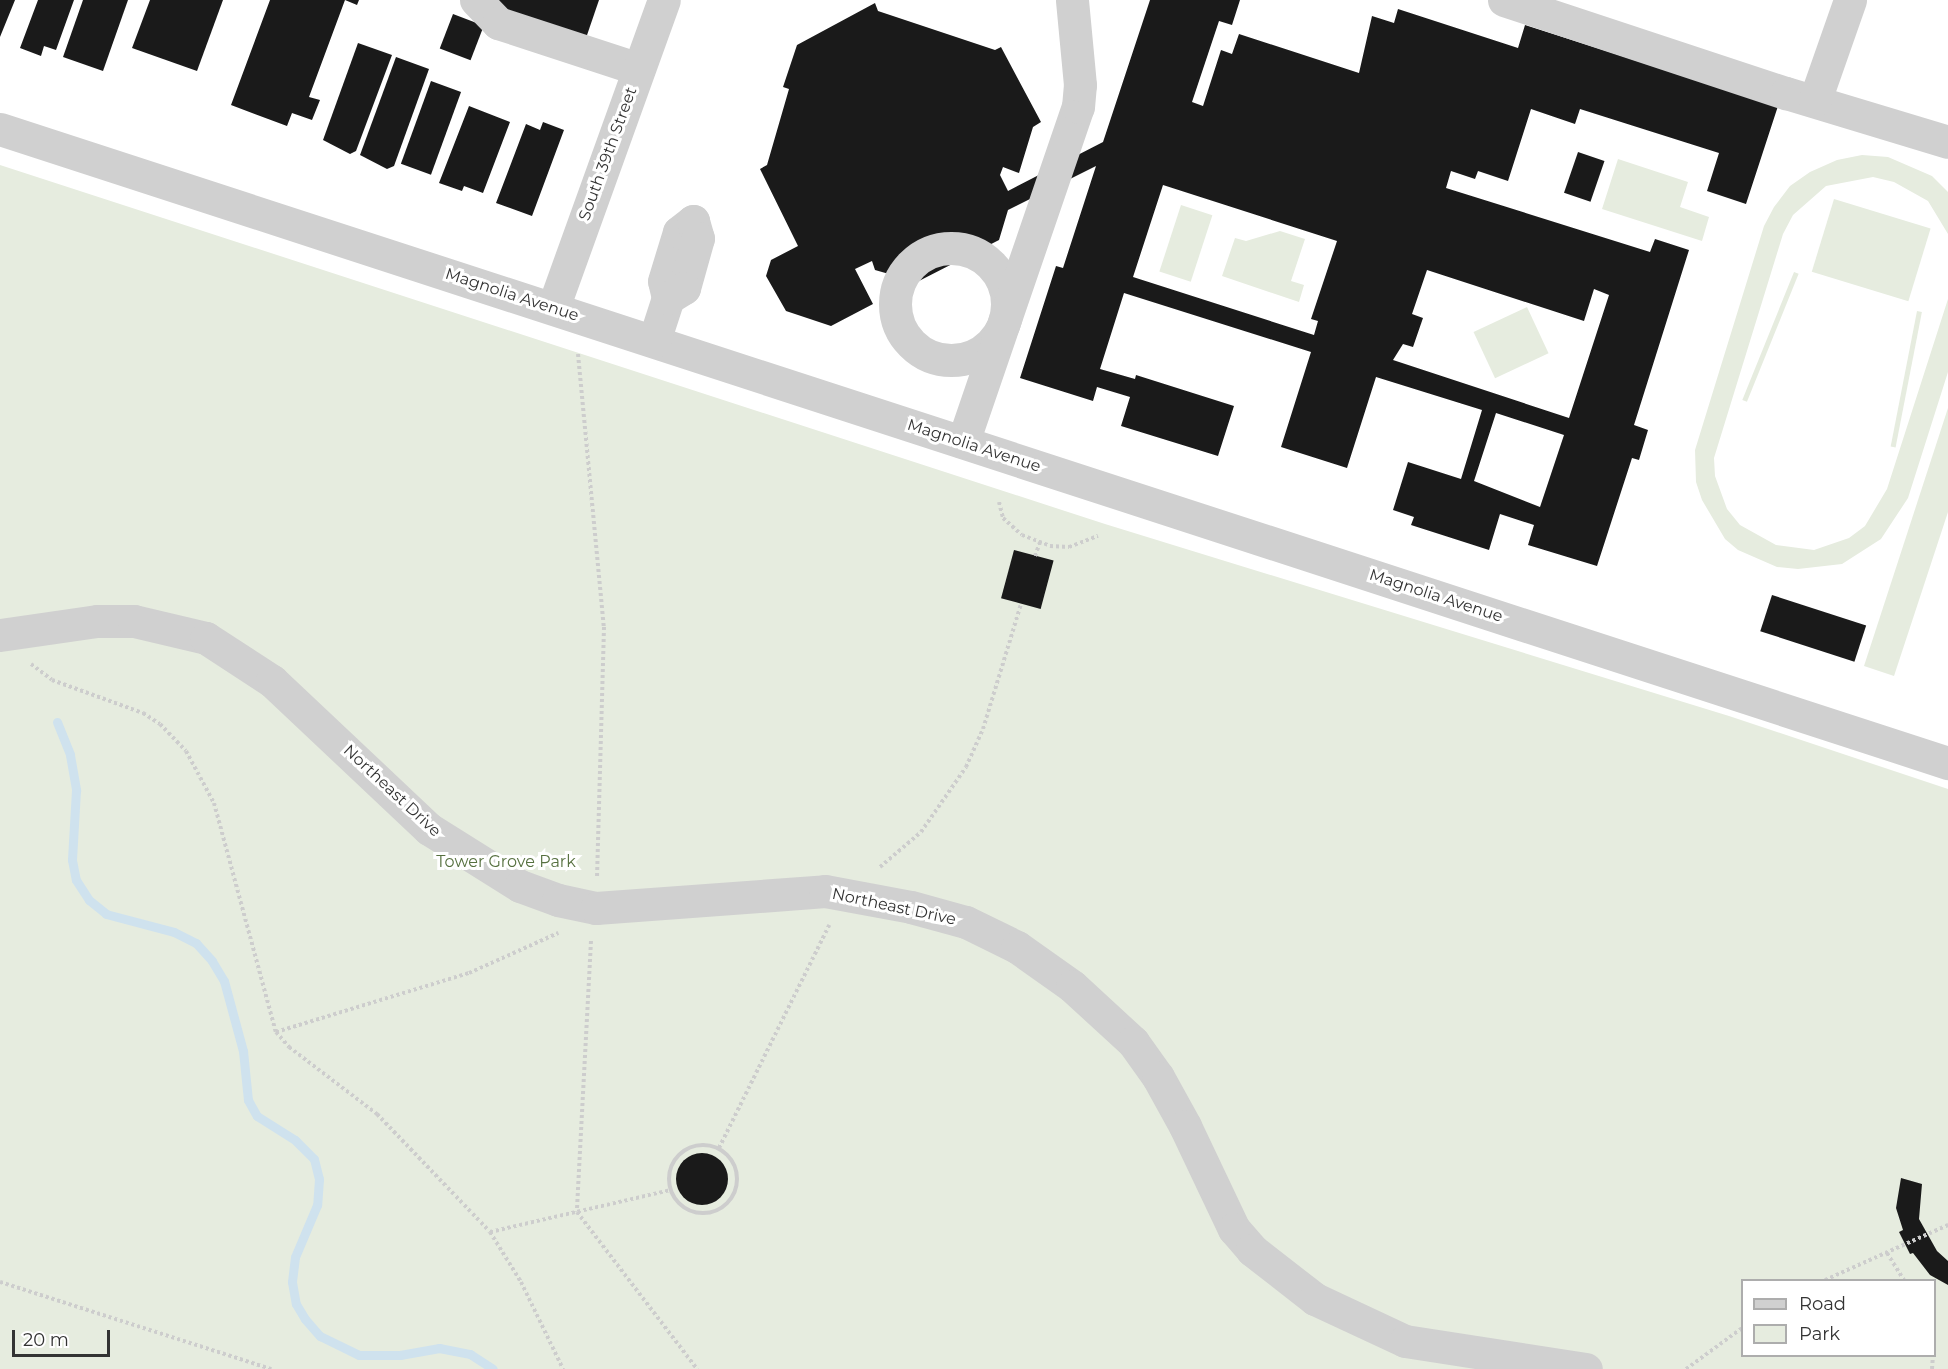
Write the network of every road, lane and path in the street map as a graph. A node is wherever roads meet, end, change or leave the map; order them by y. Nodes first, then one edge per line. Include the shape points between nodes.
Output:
1 (476, 0) edge
2 (664, 0) edge
3 (1072, 0) edge
4 (1504, 0) edge
5 (1850, 0) edge
6 (639, 69) junction
7 (1815, 100) junction
8 (0, 129) edge
9 (1948, 141) edge
10 (668, 298) dead end
11 (553, 308) junction
12 (654, 341) junction
13 (578, 354) dead end
14 (963, 442) junction
15 (999, 502) dead end
16 (1098, 536) dead end
17 (1040, 542) junction
18 (1035, 556) dead end
19 (6, 634) edge
20 (1948, 763) edge
21 (596, 908) junction
22 (276, 1032) junction
23 (671, 1190) junction
24 (577, 1212) junction
25 (1948, 1225) edge
26 (490, 1232) junction
27 (1887, 1253) junction
28 (1829, 1279) edge
29 (1903, 1279) edge
30 (0, 1282) edge
31 (1741, 1329) edge
32 (271, 1369) edge
33 (562, 1369) edge
34 (697, 1369) edge
35 (1586, 1369) edge
36 (1686, 1369) edge

1 - 6 street via 498,23
2 - 6 street, South 39th Street
3 - 14 street via 1080,84 1078,107
4 - 7 street
5 - 7 street
6 - 11 street, South 39th Street
7 - 9 street
8 - 11 street, Magnolia Avenue
10 - 12 street
11 - 12 street, Magnolia Avenue
12 - 14 street, Magnolia Avenue
13 - 21 path via 604,627
14 - 20 street, Magnolia Avenue
15 - 17 path via 1003,518 1022,535
16 - 17 path via 1069,547
17 - 18 path
19 - 21 street, Northeast Drive via 97,621 134,621 206,638 272,681 429,829 456,848 520,886
19 - 22 path via 43,674 143,713 166,729 186,752 214,803
21 - 22 path via 552,937 469,973
21 - 24 path via 589,954
21 - 35 street, Northeast Drive via 825,891 966,922 1017,947 1072,986 1133,1042 1185,1126 1234,1229 1252,1250 1308,1293 1356,1321 1405,1341
22 - 26 path via 289,1047 377,1114
23 - 23 path via 673,1162 692,1146 719,1148 737,1172 734,1193 712,1212 687,1209
23 - 24 path
24 - 26 path
24 - 34 path
25 - 27 path
26 - 33 path via 521,1282
27 - 28 path
27 - 29 path
30 - 32 path
31 - 36 path

